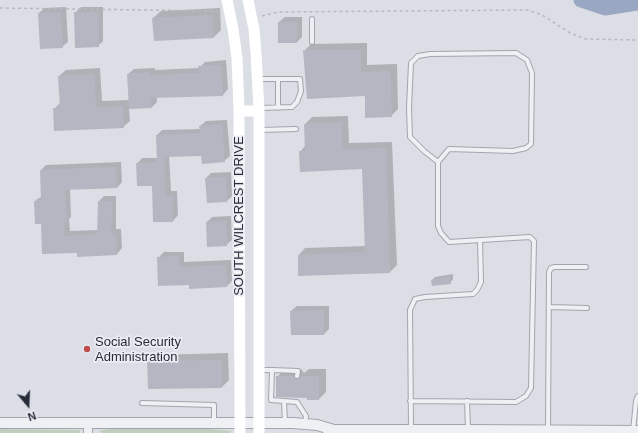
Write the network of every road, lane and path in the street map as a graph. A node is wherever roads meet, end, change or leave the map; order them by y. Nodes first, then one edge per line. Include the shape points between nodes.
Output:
1 (249, 3) edge
2 (0, 8) edge
3 (229, 8) edge
4 (252, 18) junction
5 (312, 19) dead end
6 (638, 40) edge
7 (312, 42) dead end
8 (258, 79) junction
9 (278, 79) junction
10 (278, 108) junction
11 (259, 109) junction
12 (239, 111) junction
13 (259, 130) junction
14 (296, 130) dead end
15 (438, 162) junction
16 (480, 240) junction
17 (586, 267) dead end
18 (240, 303) junction
19 (259, 303) junction
20 (549, 307) junction
21 (587, 308) dead end
22 (259, 370) junction
23 (272, 370) junction
24 (297, 376) dead end
25 (638, 396) edge
26 (259, 400) junction
27 (271, 400) junction
28 (284, 401) junction
29 (410, 401) junction
30 (467, 402) junction
31 (142, 403) dead end
32 (0, 423) edge
33 (214, 423) junction
34 (285, 423) junction
35 (305, 424) junction
36 (88, 428) edge
37 (240, 428) edge
38 (259, 428) edge
39 (334, 430) junction
40 (411, 430) junction
41 (468, 430) junction
42 (548, 431) junction
43 (636, 431) edge
44 (618, 432) edge
45 (320, 433) edge

1 - 4 main road, SOUTH WILCREST DRIVE
2 - 3 path via 216,11 225,18
3 - 12 main road, SOUTH WILCREST DRIVE via 237,58
4 - 6 path via 278,12 528,10 586,39
4 - 8 main road, SOUTH WILCREST DRIVE
5 - 7 lane
8 - 9 lane
8 - 11 main road, SOUTH WILCREST DRIVE
9 - 10 lane
9 - 10 lane via 300,79 301,91 292,107
10 - 11 lane
11 - 12 main road
11 - 13 main road, SOUTH WILCREST DRIVE
12 - 18 main road, SOUTH WILCREST DRIVE
13 - 14 lane
13 - 19 main road, SOUTH WILCREST DRIVE
15 - 15 lane via 449,149 513,151 531,144 532,73 527,60 516,53 430,54 418,56 411,63 410,137
15 - 16 lane via 440,233 449,242
16 - 29 lane via 481,282 477,290 473,294 415,299 410,310
16 - 30 lane via 530,237 534,242 531,388 526,396 516,402
17 - 20 lane via 551,268
18 - 19 main road
18 - 37 main road, SOUTH WILCREST DRIVE
19 - 22 main road, SOUTH WILCREST DRIVE
20 - 21 lane
20 - 42 lane
22 - 23 lane
22 - 26 main road, SOUTH WILCREST DRIVE
23 - 24 lane via 298,371
23 - 27 lane via 274,386
25 - 43 lane
26 - 27 lane
26 - 38 main road, SOUTH WILCREST DRIVE
27 - 28 lane
28 - 34 lane
28 - 35 lane via 297,400 306,416
29 - 30 lane
29 - 40 lane
30 - 41 lane
31 - 33 lane via 214,405
32 - 36 street
33 - 36 street
33 - 37 street
34 - 35 street
34 - 38 street
35 - 39 street
37 - 38 street
39 - 40 street
39 - 45 street
40 - 41 street
41 - 42 street
42 - 44 street
43 - 44 street

